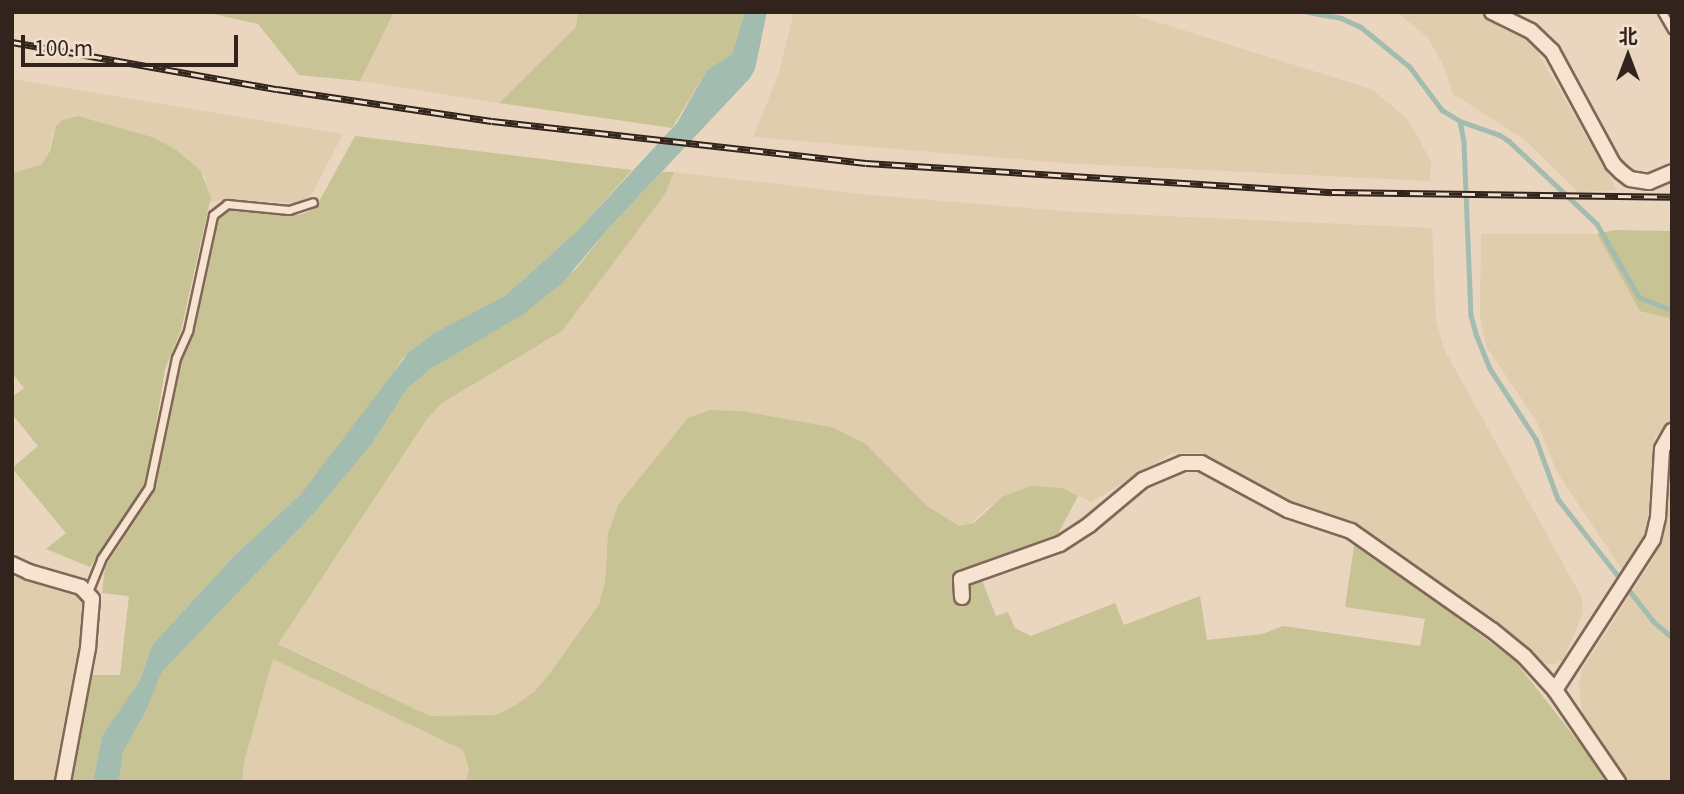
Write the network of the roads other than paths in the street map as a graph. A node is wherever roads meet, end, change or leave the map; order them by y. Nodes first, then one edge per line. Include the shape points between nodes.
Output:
1 (1661, 12) edge
2 (1502, 14) edge
3 (1672, 29) edge
4 (1672, 172) edge
5 (313, 202) dead end
6 (1672, 431) edge
7 (12, 564) edge
8 (88, 592) junction
9 (962, 597) dead end
10 (1555, 690) junction
11 (63, 782) edge
12 (1618, 782) edge

1 - 3 lane
2 - 4 street via 1552,51 1621,172 1630,179 1649,182
5 - 8 lane via 289,210 227,204 213,215 149,487 101,559
6 - 10 street via 1662,449 1653,539
7 - 8 street
8 - 11 street via 93,615
9 - 10 street via 961,579 1060,544 1143,480 1183,463 1201,463 1288,510 1351,531 1492,630
10 - 12 street

